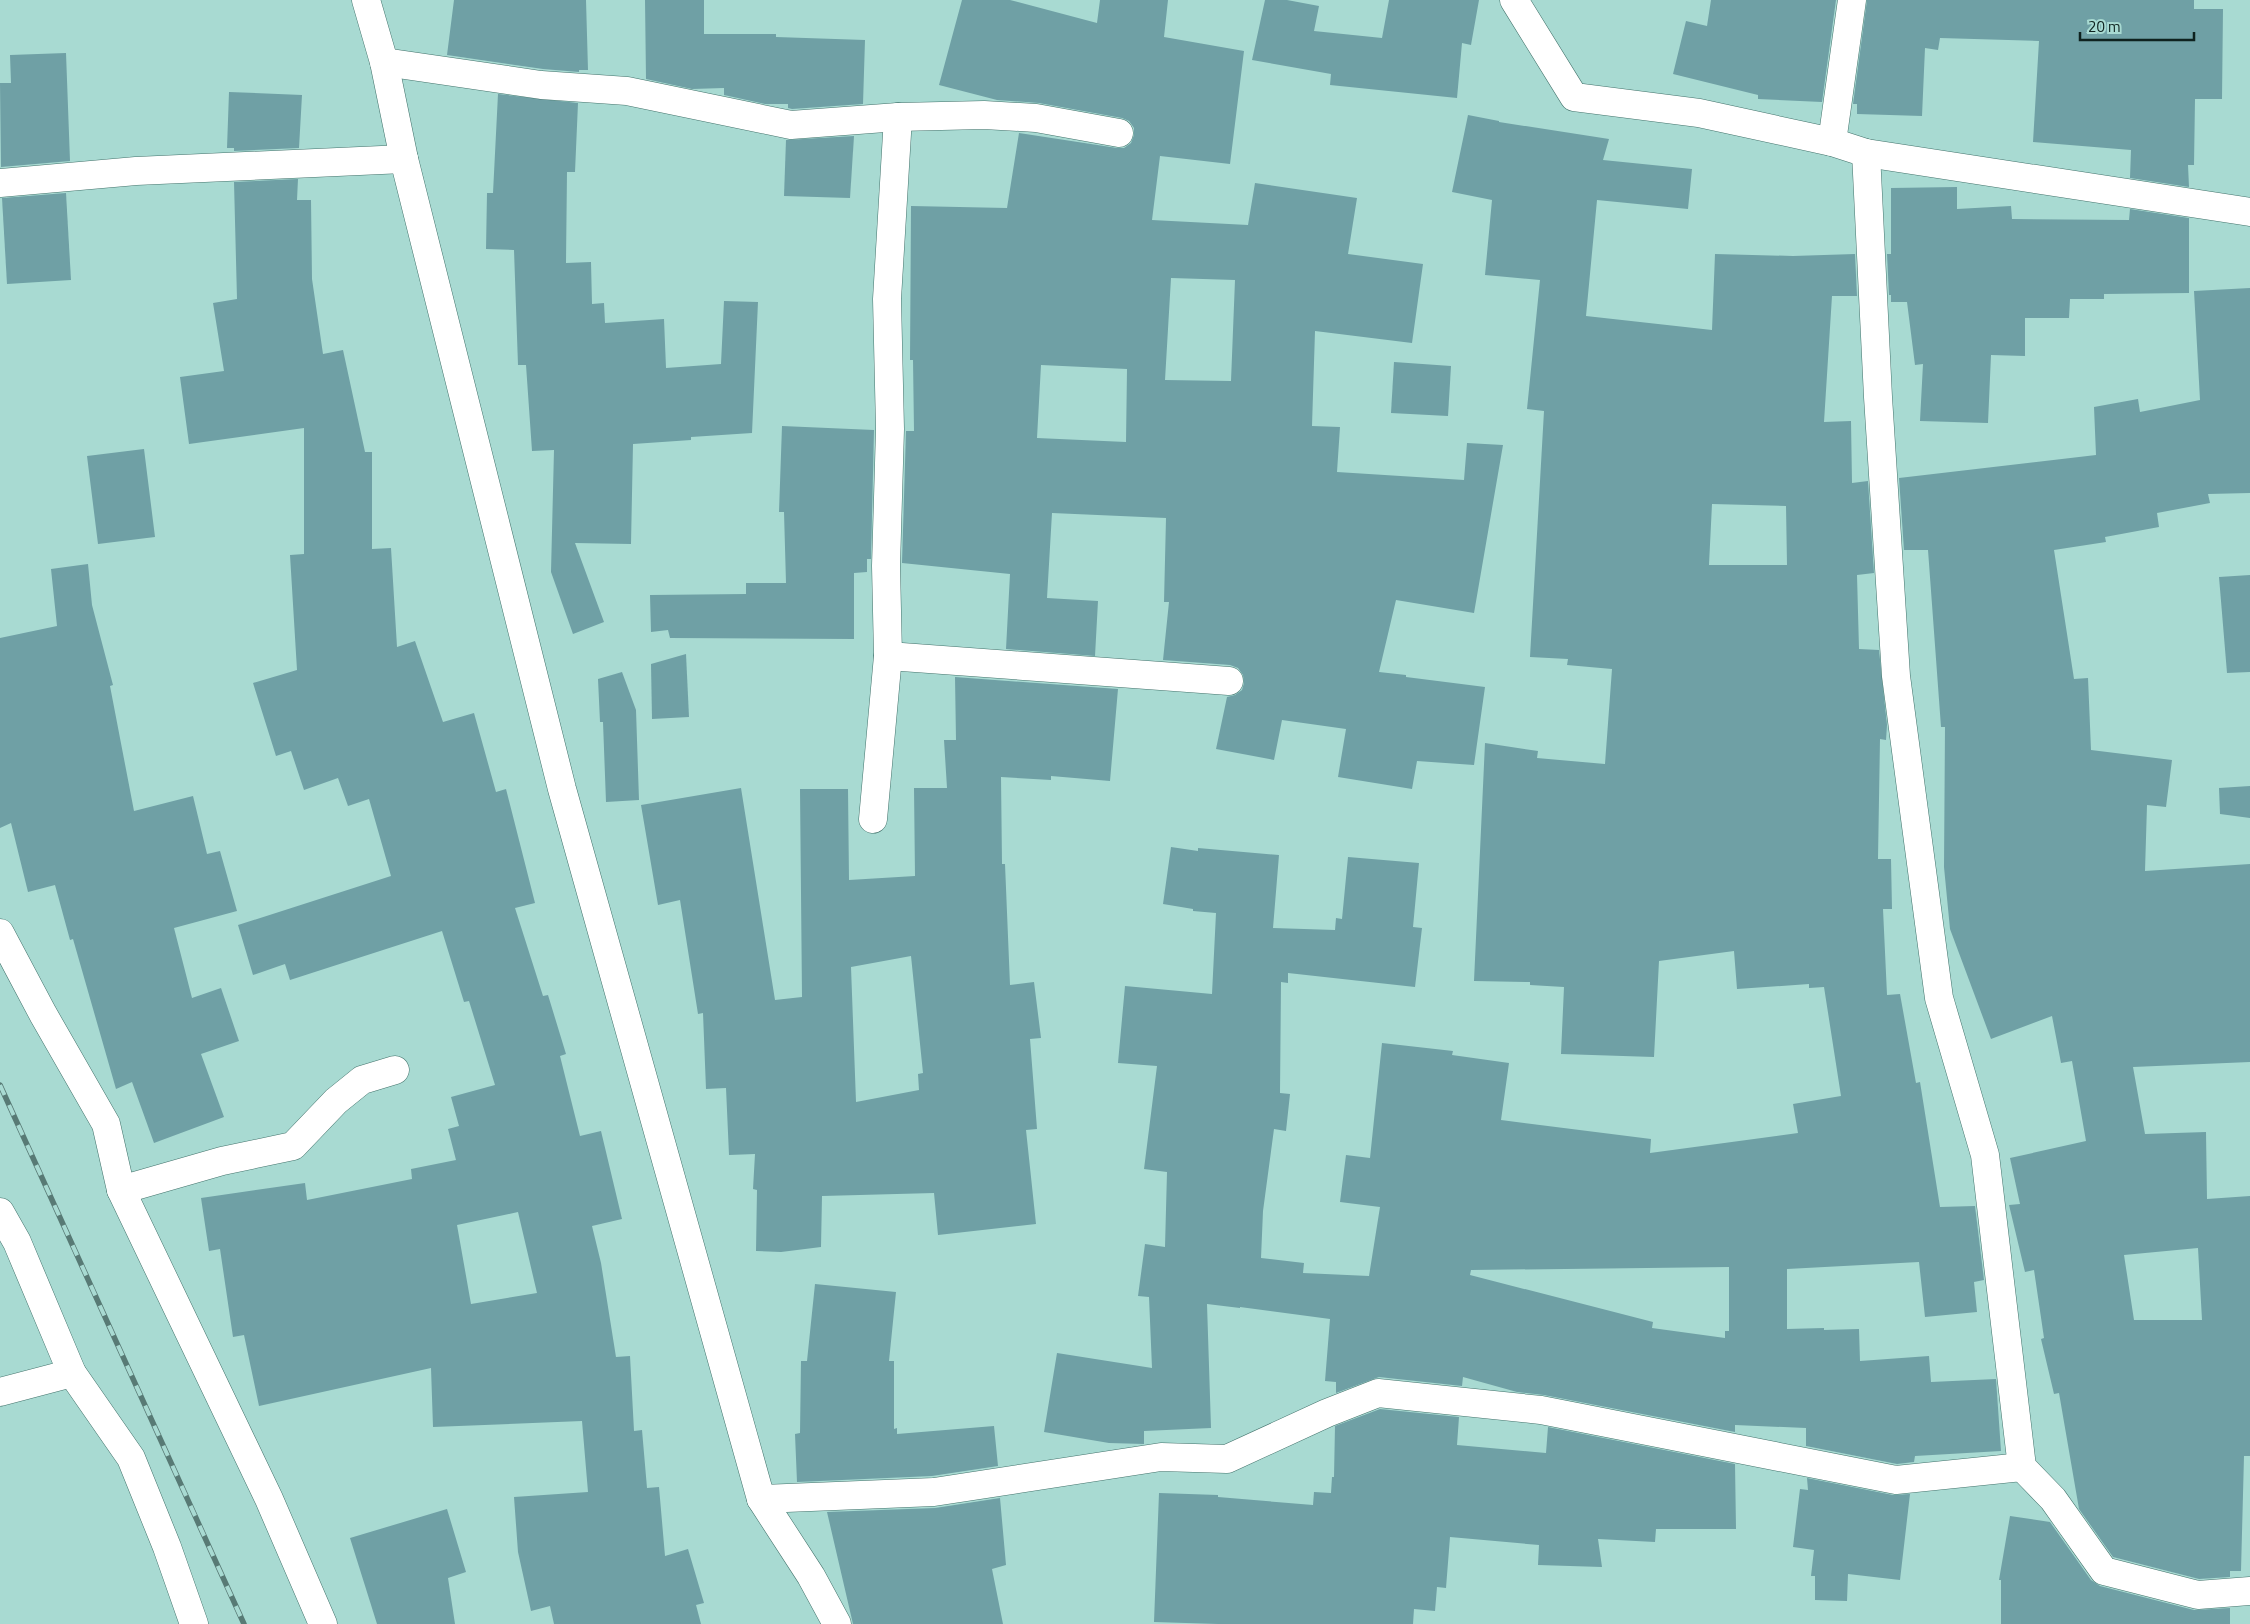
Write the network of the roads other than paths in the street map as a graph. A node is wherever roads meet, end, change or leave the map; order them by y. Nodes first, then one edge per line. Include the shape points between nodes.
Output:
1 (366, 0) edge
2 (1514, 0) edge
3 (1852, 0) edge
4 (384, 62) junction
5 (898, 117) junction
6 (1119, 133) dead end
7 (1832, 142) junction
8 (1866, 152) junction
9 (404, 159) junction
10 (0, 183) edge
11 (2250, 212) edge
12 (888, 656) junction
13 (1229, 681) dead end
14 (873, 819) dead end
15 (0, 932) edge
16 (395, 1070) dead end
17 (121, 1190) junction
18 (0, 1212) edge
19 (72, 1373) junction
20 (0, 1392) edge
21 (2022, 1467) junction
22 (761, 1499) junction
23 (2250, 1591) edge
24 (194, 1624) edge
25 (323, 1624) edge
26 (837, 1624) edge

1 - 4 street
2 - 7 street via 1574,97 1699,113
3 - 7 street
4 - 5 street via 541,85 627,91 791,125
4 - 9 street
5 - 6 street via 984,115 1036,118
5 - 12 street via 887,299 890,430 886,566
7 - 8 street
8 - 11 street
8 - 21 street via 1896,676 1939,998 1985,1155
9 - 10 street via 136,170
9 - 22 street via 562,788
12 - 13 street
12 - 14 street
15 - 17 street via 42,1014 106,1124
16 - 17 street via 362,1080 336,1101 293,1146 222,1161
17 - 25 street via 269,1499
18 - 19 street via 17,1242
19 - 20 street
19 - 24 street via 131,1458 168,1547
21 - 22 street via 1896,1480 1541,1410 1378,1393 1228,1458 1161,1457 934,1492
21 - 23 street via 2053,1499 2104,1571 2198,1595
22 - 26 street

